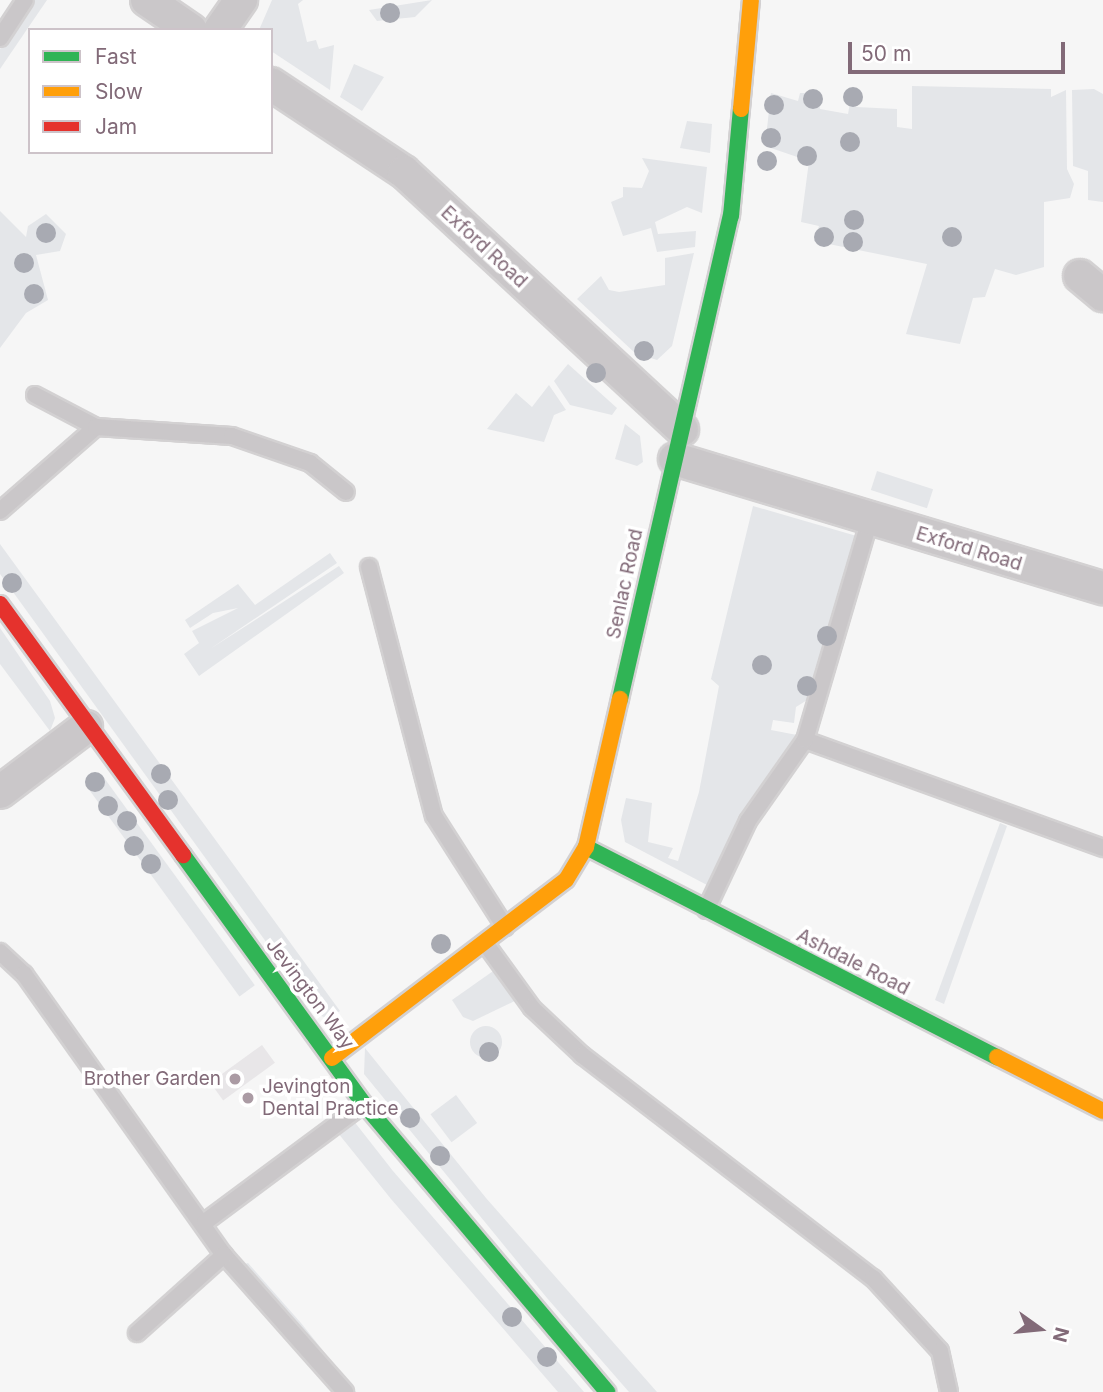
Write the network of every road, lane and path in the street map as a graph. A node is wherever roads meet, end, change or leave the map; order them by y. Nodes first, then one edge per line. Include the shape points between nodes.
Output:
1 (25, 0) edge
2 (147, 0) edge
3 (241, 0) edge
4 (751, 0) edge
5 (188, 28) edge
6 (221, 28) edge
7 (0, 38) edge
8 (273, 85) edge
9 (35, 396) dead end
10 (76, 417) junction
11 (96, 427) junction
12 (81, 435) junction
13 (678, 444) junction
14 (346, 492) dead end
15 (0, 511) edge
16 (870, 519) junction
17 (369, 567) dead end
18 (1103, 589) edge
19 (0, 604) edge
20 (86, 727) junction
21 (805, 740) junction
22 (0, 792) edge
23 (586, 847) junction
24 (1103, 848) edge
25 (705, 911) junction
26 (506, 928) junction
27 (485, 943) junction
28 (0, 952) edge
29 (332, 1058) junction
30 (364, 1104) junction
31 (1103, 1111) edge
32 (205, 1222) junction
33 (224, 1255) junction
34 (137, 1333) dead end
35 (345, 1392) edge
36 (607, 1392) edge
37 (949, 1392) edge

1 - 7 lane
2 - 5 street
3 - 6 street
4 - 13 street, Senlac Road via 731,216
8 - 13 street, Exford Road via 404,172
9 - 10 lane
10 - 11 lane
10 - 12 lane
11 - 12 lane
11 - 14 lane via 232,436 310,464
12 - 15 lane
13 - 16 street, Exford Road
13 - 23 street, Senlac Road
16 - 18 street, Exford Road
16 - 21 lane
17 - 26 lane via 434,816
19 - 20 street, Jevington Way
20 - 22 street
20 - 29 street, Jevington Way
21 - 24 lane
21 - 25 lane via 748,821
23 - 25 street, Ashdale Road
23 - 26 street, Senlac Road via 572,874
25 - 31 street, Ashdale Road
26 - 27 street, Senlac Road
27 - 29 street, Senlac Road
27 - 37 lane via 533,1008 582,1055 873,1278 940,1351
28 - 32 lane via 17,965 184,1202
29 - 30 street, Jevington Way
30 - 32 lane
30 - 36 street, Jevington Way
32 - 33 lane
33 - 34 lane
33 - 35 lane

